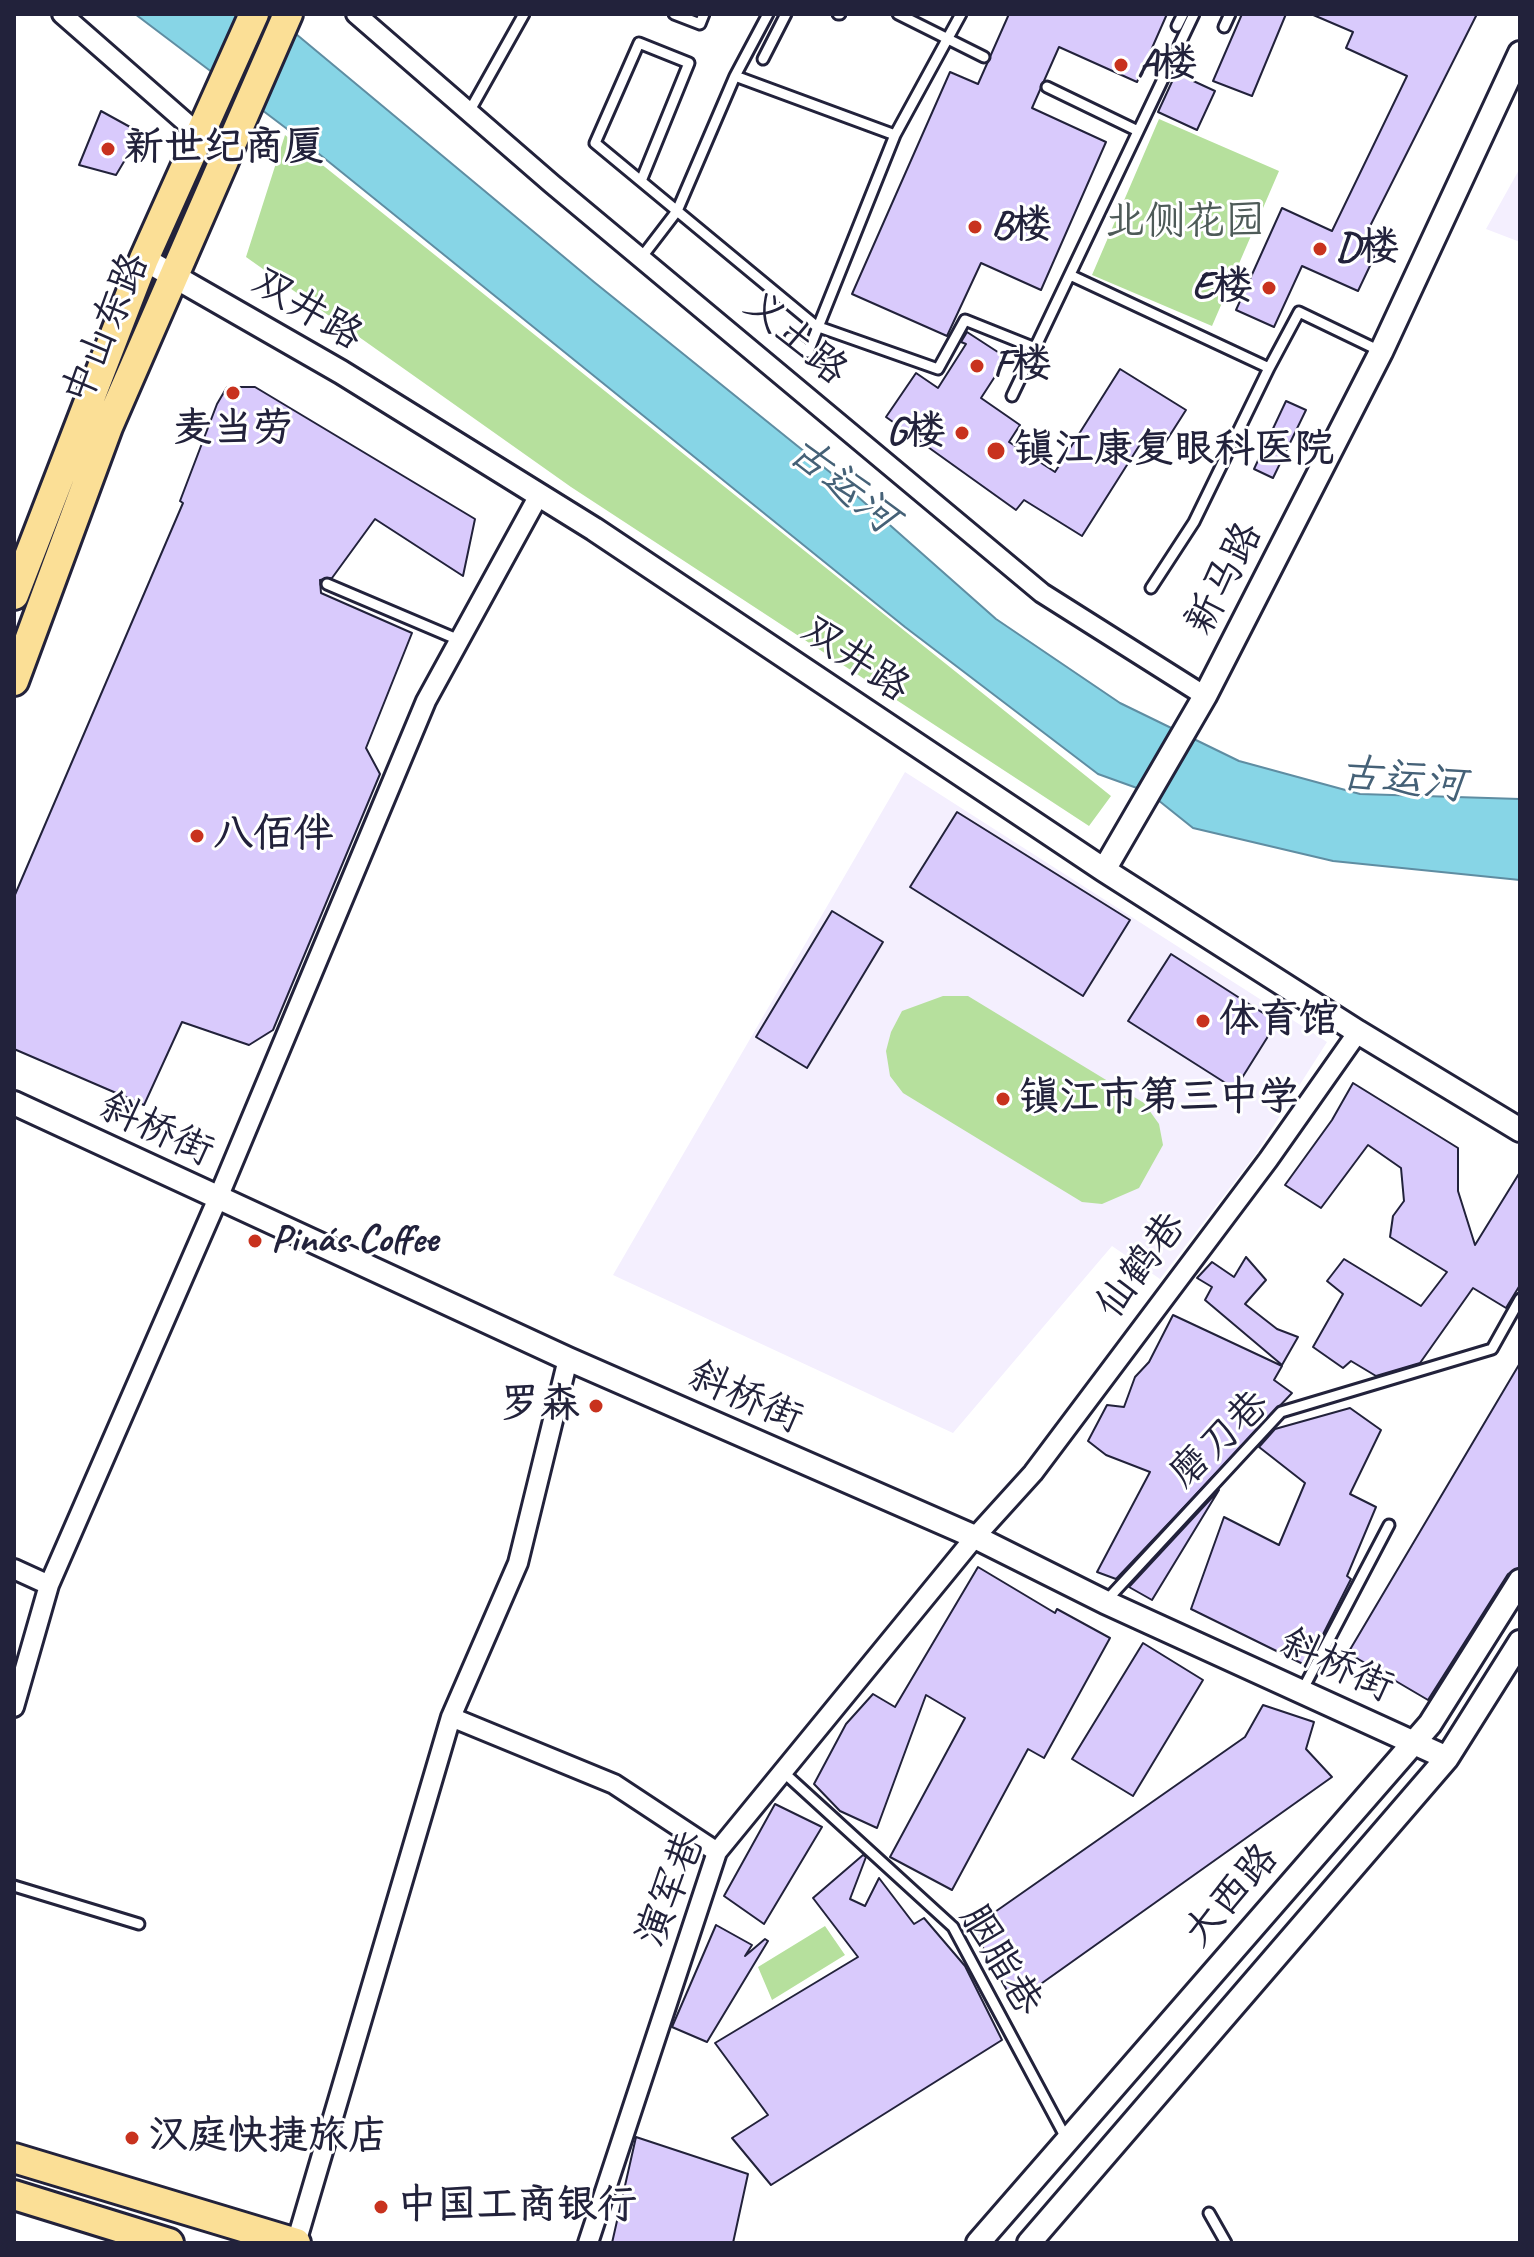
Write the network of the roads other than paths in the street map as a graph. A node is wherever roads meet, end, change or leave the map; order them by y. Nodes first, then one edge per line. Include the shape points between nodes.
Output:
1 (62, 14) edge
2 (254, 14) edge
3 (288, 14) edge
4 (356, 14) edge
5 (524, 14) edge
6 (674, 14) edge
7 (704, 14) edge
8 (768, 14) edge
9 (786, 14) edge
10 (898, 14) edge
11 (961, 14) edge
12 (1183, 14) edge
13 (1194, 14) edge
14 (1230, 14) edge
15 (1177, 26) dead end
16 (1224, 27) dead end
17 (947, 40) junction
18 (1520, 53) edge
19 (984, 57) dead end
20 (763, 59) dead end
21 (735, 76) junction
22 (1047, 87) dead end
23 (469, 112) junction
24 (1138, 131) junction
25 (199, 134) junction
26 (895, 135) junction
27 (641, 181) junction
28 (677, 211) junction
29 (641, 258) junction
30 (144, 259) junction
31 (173, 273) junction
32 (1070, 275) junction
33 (816, 326) junction
34 (790, 338) dead end
35 (1035, 348) junction
36 (1381, 352) junction
37 (1269, 368) junction
38 (1012, 396) dead end
39 (539, 495) junction
40 (327, 584) dead end
41 (1151, 588) dead end
42 (14, 595) edge
43 (459, 640) junction
44 (14, 681) edge
45 (1205, 696) junction
46 (1104, 870) junction
47 (1358, 1032) junction
48 (14, 1103) edge
49 (1520, 1130) edge
50 (218, 1198) junction
51 (1520, 1299) edge
52 (568, 1359) junction
53 (1389, 1525) dead end
54 (975, 1537) junction
55 (14, 1569) edge
56 (1520, 1581) edge
57 (49, 1585) junction
58 (1105, 1602) junction
59 (1520, 1642) edge
60 (1303, 1689) junction
61 (14, 1707) edge
62 (451, 1717) junction
63 (1414, 1743) junction
64 (1447, 1758) junction
65 (781, 1770) junction
66 (717, 1852) junction
67 (14, 1886) edge
68 (139, 1924) dead end
69 (1068, 2140) junction
70 (14, 2158) edge
71 (14, 2195) edge
72 (1209, 2213) dead end
73 (169, 2243) edge
74 (296, 2243) edge
75 (588, 2243) edge
76 (978, 2243) edge
77 (1029, 2243) edge
78 (1226, 2243) edge

1 - 25 street
2 - 25 main road, 中山东路
3 - 31 main road, 中山东路
4 - 23 street, 义土路
5 - 23 lane
6 - 7 lane via 700,24
8 - 21 lane
9 - 20 lane
10 - 17 lane
11 - 17 lane
12 - 15 lane
13 - 24 lane
14 - 16 lane
17 - 19 lane
17 - 26 lane
18 - 36 street, 新马路
21 - 26 lane
21 - 28 lane
22 - 24 lane
23 - 29 street, 义土路
24 - 32 lane
25 - 30 main road, 中山东路
26 - 33 lane
27 - 27 lane via 595,143 639,43 689,63
27 - 28 lane
28 - 29 lane
28 - 33 lane
29 - 45 street, 义土路 via 1042,593
30 - 31 street, 双井路
30 - 42 main road, 中山东路
31 - 39 street, 双井路
31 - 44 main road, 中山东路 via 108,427
32 - 35 lane
32 - 37 lane
33 - 34 lane via 808,352
33 - 35 lane via 938,369 965,320
35 - 38 lane
36 - 37 lane via 1299,312
36 - 45 street, 新马路
37 - 41 lane via 1194,522
39 - 43 street
39 - 46 street, 双井路
40 - 43 lane
43 - 50 street via 426,701
45 - 46 street, 新马路
46 - 47 street, 双井路
47 - 49 street, 双井路
47 - 54 street, 仙鹤巷 via 1033,1473
48 - 50 street, 斜桥街
50 - 52 street, 斜桥街
50 - 57 street
51 - 58 lane, 磨刀巷 via 1492,1349 1281,1412
52 - 54 street, 斜桥街
52 - 62 street via 518,1563
53 - 60 lane
54 - 58 street, 斜桥街
54 - 65 street, 演军巷
55 - 57 street
56 - 63 street, 大西路
57 - 61 street
58 - 60 street, 斜桥街
59 - 64 street, 大西路
60 - 63 street, 斜桥街
62 - 66 street via 614,1784
62 - 74 street
63 - 64 street, 斜桥街
63 - 69 street, 大西路
64 - 77 street, 大西路
65 - 66 street, 演军巷
65 - 69 lane, 胭脂巷 via 953,1927
66 - 75 street, 演军巷
67 - 68 lane
69 - 76 street, 大西路
70 - 74 main road
71 - 73 main road
72 - 78 lane

